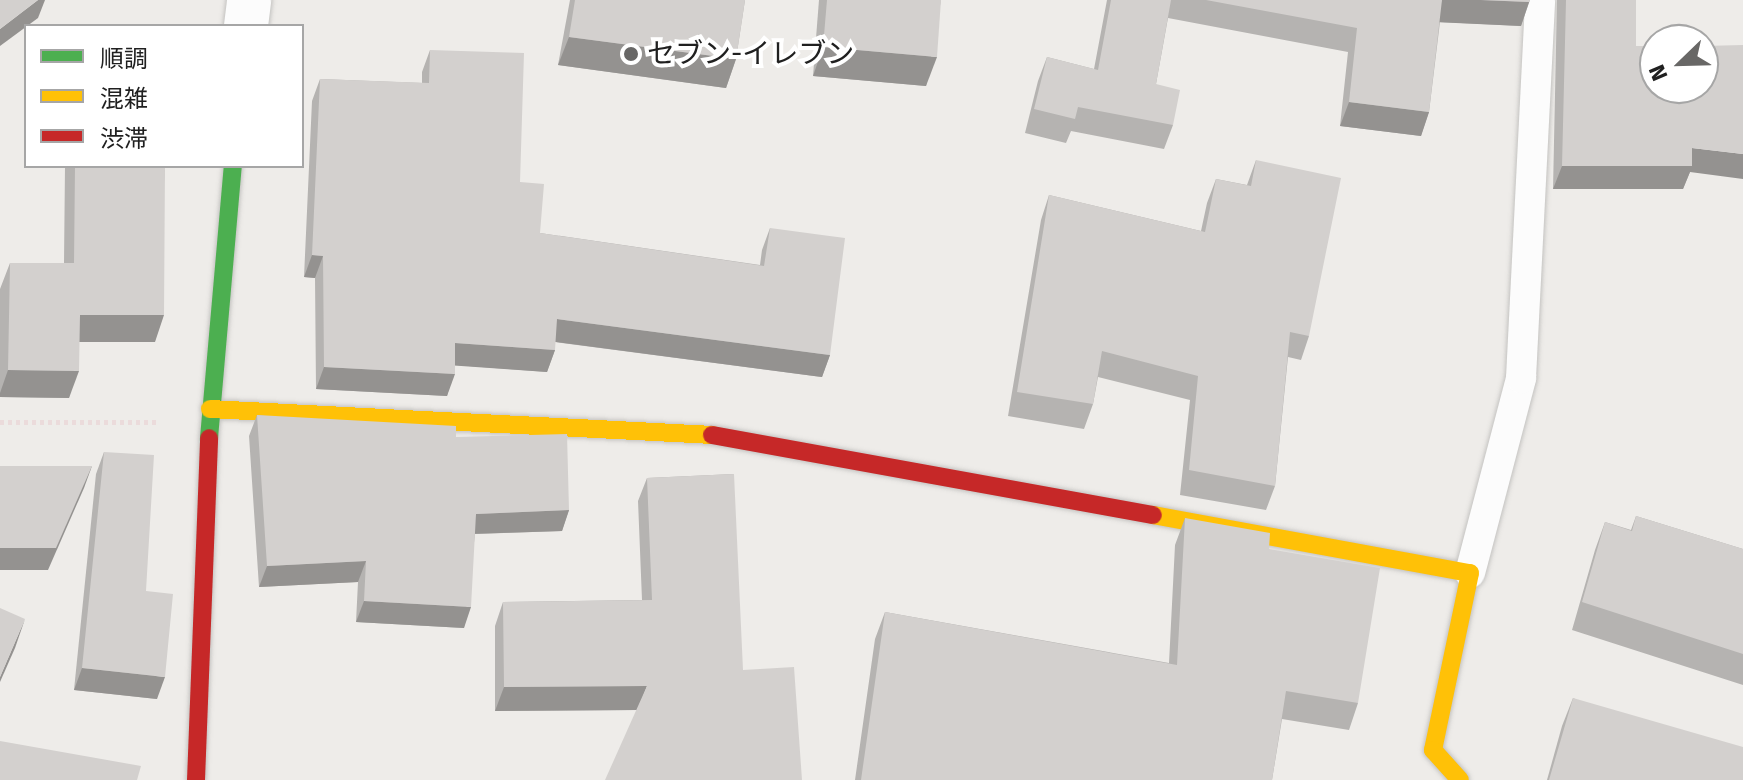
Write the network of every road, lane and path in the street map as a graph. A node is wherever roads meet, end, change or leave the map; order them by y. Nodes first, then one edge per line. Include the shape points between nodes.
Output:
1 (249, 0) edge
2 (1540, 0) edge
3 (246, 24) edge
4 (233, 168) edge
5 (210, 415) junction
6 (0, 422) edge
7 (1470, 573) junction
8 (196, 780) edge
9 (1460, 780) edge

1 - 3 street
2 - 7 lane via 1521,378
4 - 5 street
5 - 6 path
5 - 7 street via 713,435
5 - 8 street
7 - 9 street via 1433,750

